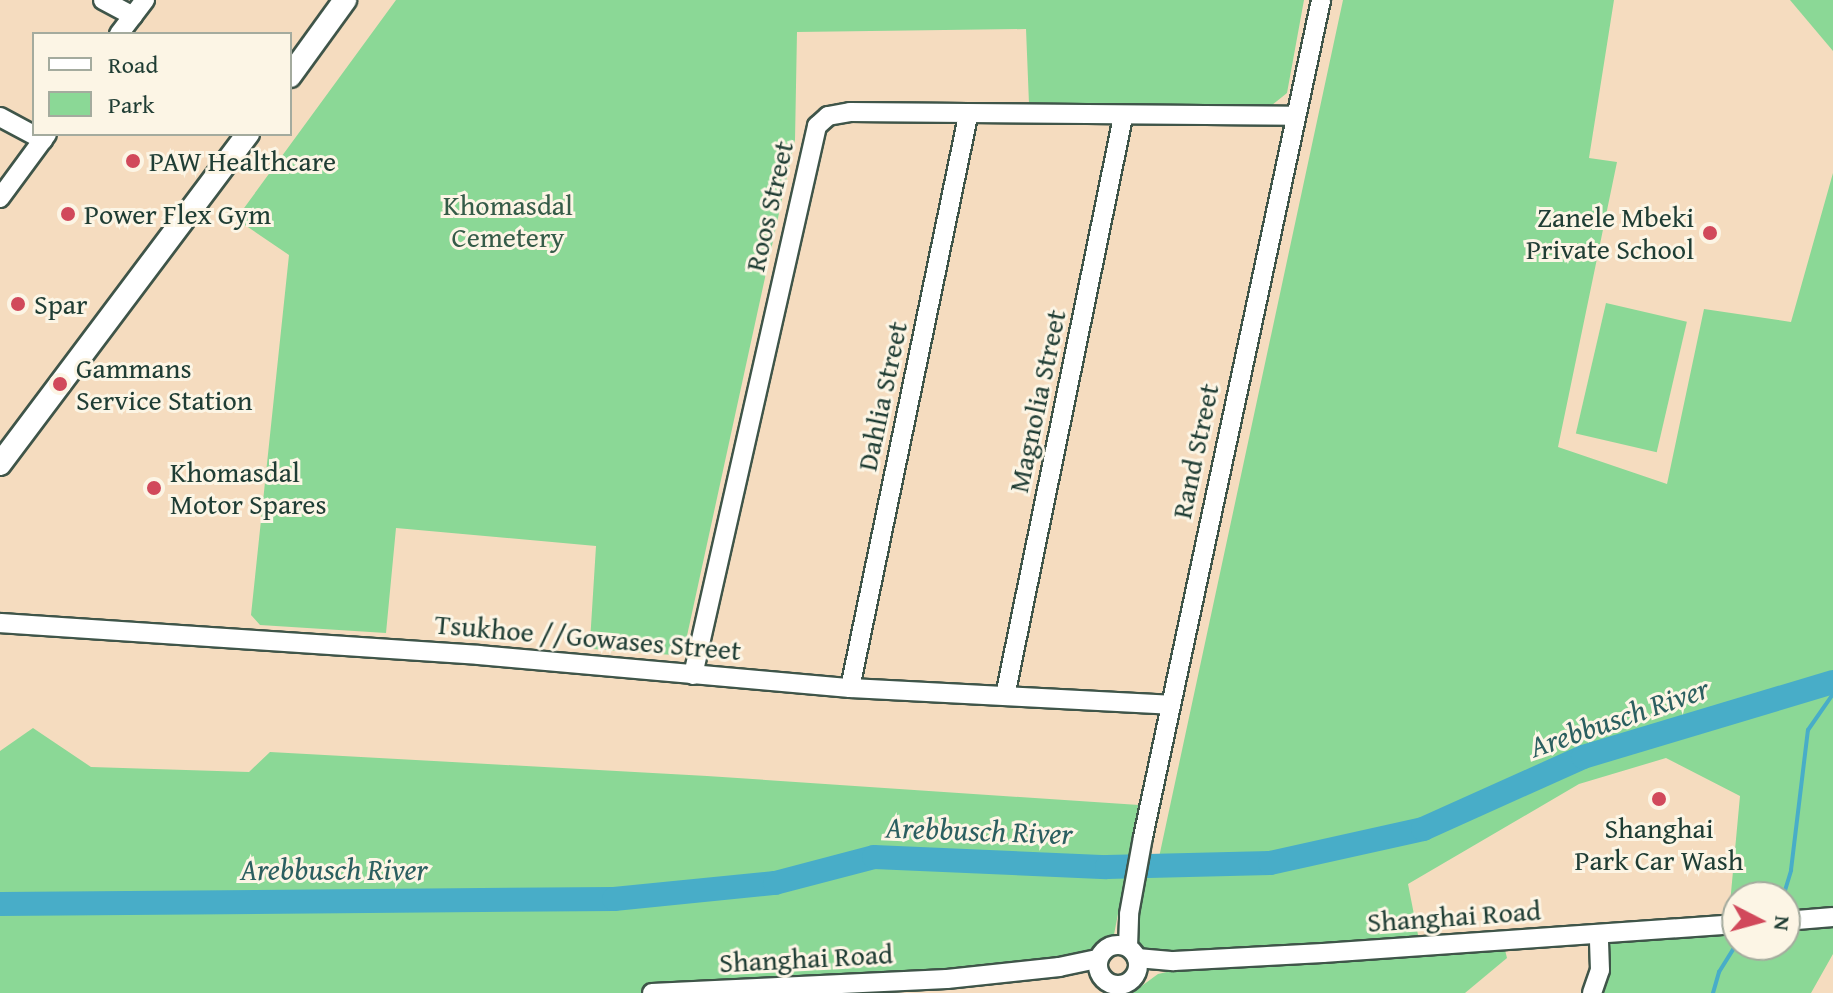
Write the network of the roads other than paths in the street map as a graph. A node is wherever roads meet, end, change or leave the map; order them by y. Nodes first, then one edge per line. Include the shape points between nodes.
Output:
1 (103, 0) edge
2 (145, 0) edge
3 (345, 0) edge
4 (1321, 0) edge
5 (133, 16) junction
6 (121, 32) edge
7 (292, 73) edge
8 (968, 116) junction
9 (1294, 116) junction
10 (0, 117) edge
11 (1123, 117) junction
12 (32, 131) edge
13 (246, 136) edge
14 (45, 137) edge
15 (0, 198) edge
16 (0, 464) edge
17 (0, 623) edge
18 (693, 675) junction
19 (850, 688) junction
20 (1005, 696) junction
21 (1171, 705) junction
22 (1833, 917) edge
23 (1801, 920) edge
24 (1721, 925) edge
25 (1599, 935) junction
26 (1128, 956) junction
27 (1107, 981) edge
28 (946, 986) edge
29 (652, 993) edge
30 (1592, 993) edge

1 - 5 street
2 - 5 street
3 - 7 main road
4 - 9 street, Rand Street
5 - 6 street
8 - 11 street, Roos Street
8 - 18 street, Roos Street via 850,112 828,116 817,126
8 - 19 street, Dahlia Street
9 - 11 street, Roos Street
9 - 21 street, Rand Street
10 - 12 street
11 - 20 street, Magnolia Street
13 - 16 main road
14 - 15 street
17 - 18 street, Tsukhoe //Gowases Street
18 - 19 street, Tsukhoe //Gowases Street
19 - 20 street, Tsukhoe //Gowases Street
20 - 21 street, Tsukhoe //Gowases Street
21 - 26 street, Rand Street via 1129,911
22 - 23 street
24 - 25 street, Shanghai Road
25 - 26 street, Shanghai Road via 1174,961
25 - 30 street via 1600,970
26 - 27 street
26 - 27 street via 1132,980
27 - 28 street, Shanghai Road via 1059,967
28 - 29 street, Shanghai Road

